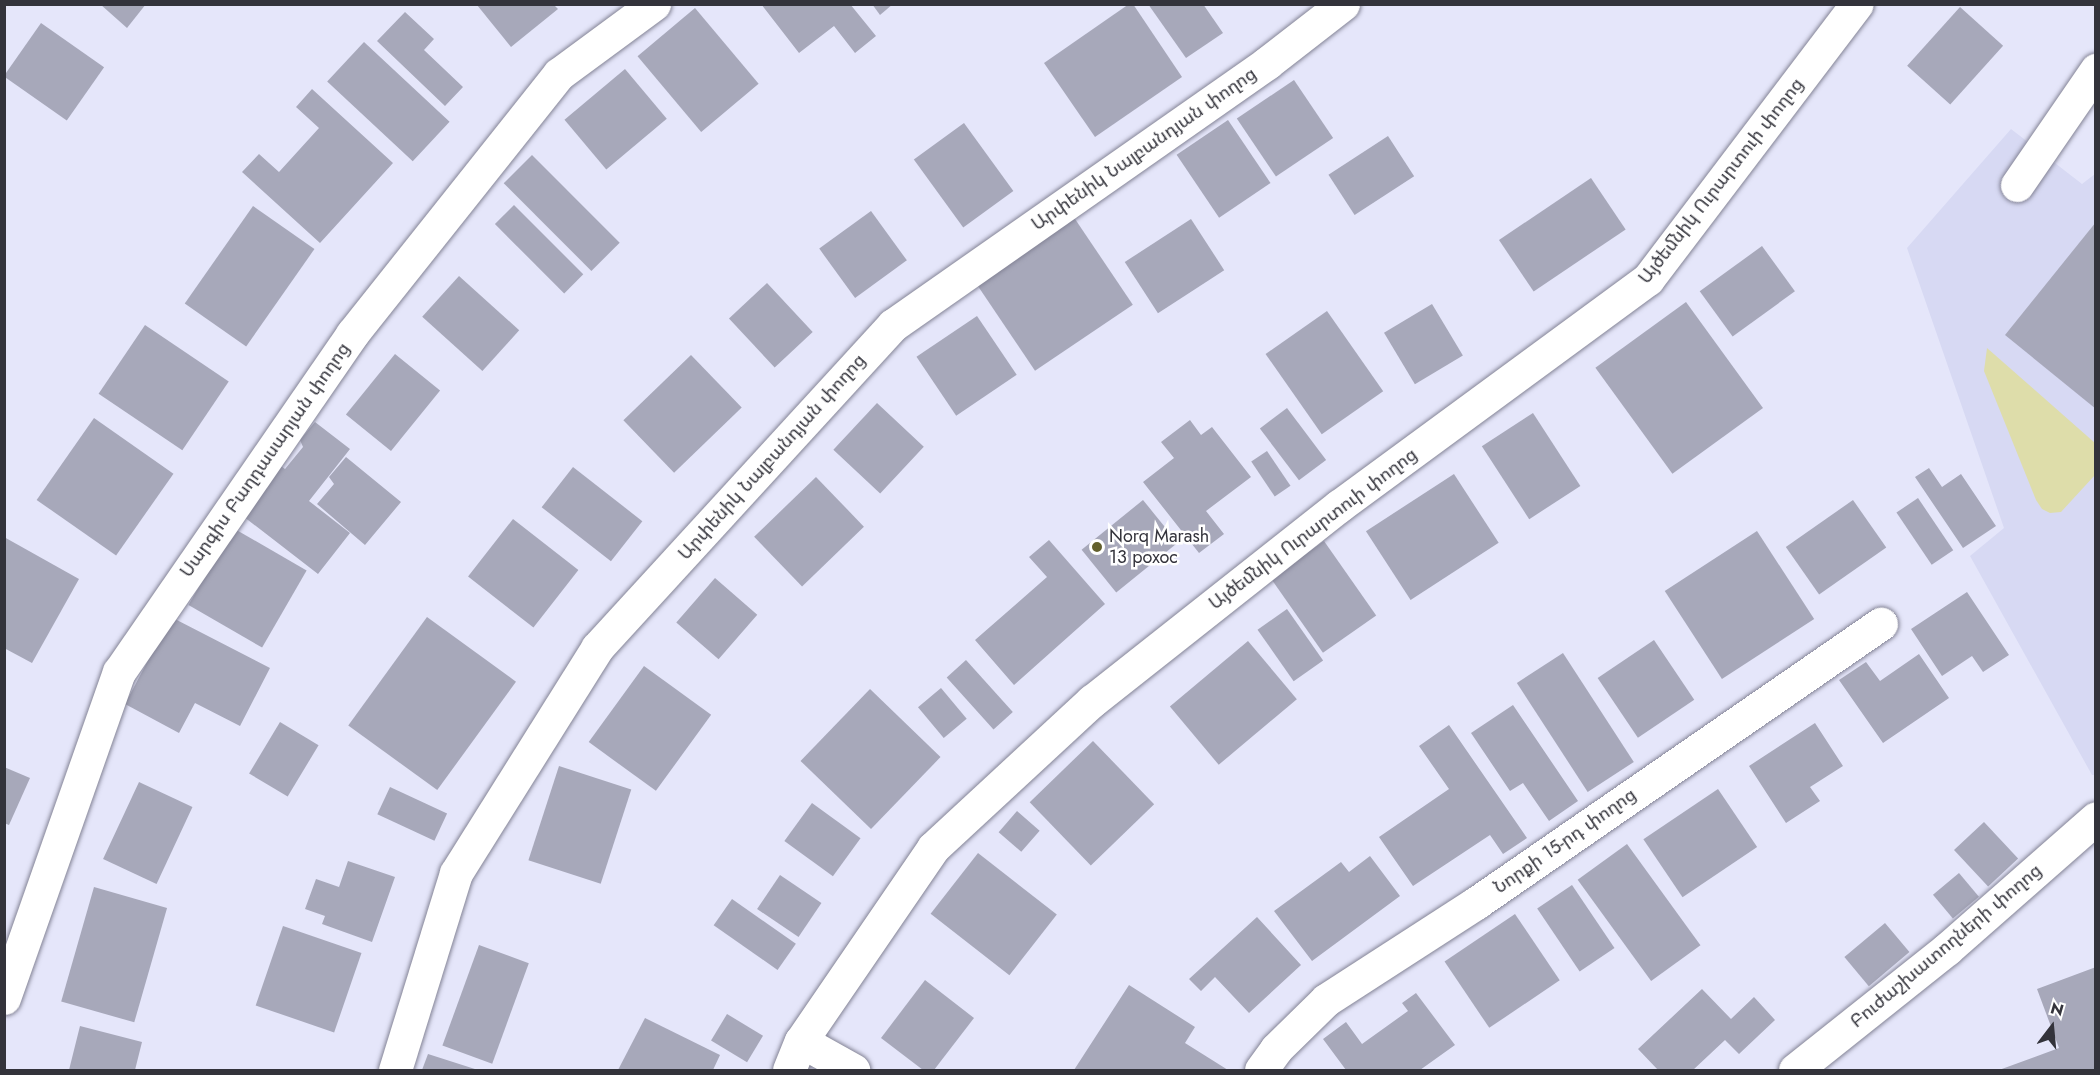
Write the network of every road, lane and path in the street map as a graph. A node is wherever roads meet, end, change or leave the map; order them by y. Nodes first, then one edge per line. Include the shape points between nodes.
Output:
1 (654, 4) edge
2 (1342, 4) edge
3 (1857, 4) edge
4 (2096, 70) edge
5 (2017, 184) dead end
6 (1881, 624) dead end
7 (2096, 818) edge
8 (4, 998) edge
9 (795, 1056) edge
10 (395, 1071) edge
11 (853, 1071) edge
12 (1261, 1071) edge
13 (1795, 1071) edge

1 - 8 street, Սարգիս Բաղդասարյան փողոց via 559,74 352,334 119,672
2 - 10 street, Արփենիկ Նալբանդյան փողոց via 1267,63 893,325 597,648 456,873
3 - 9 street, Այծեմնիկ Ուրարտուի փողոց via 1648,279 1339,506 1092,701 933,848
4 - 5 street
6 - 12 street, Նորքի 15-րդ փողոց via 1476,903 1326,1000 1276,1049
7 - 13 street, Բուժաշխատողների փողոց via 1947,949
9 - 11 street

